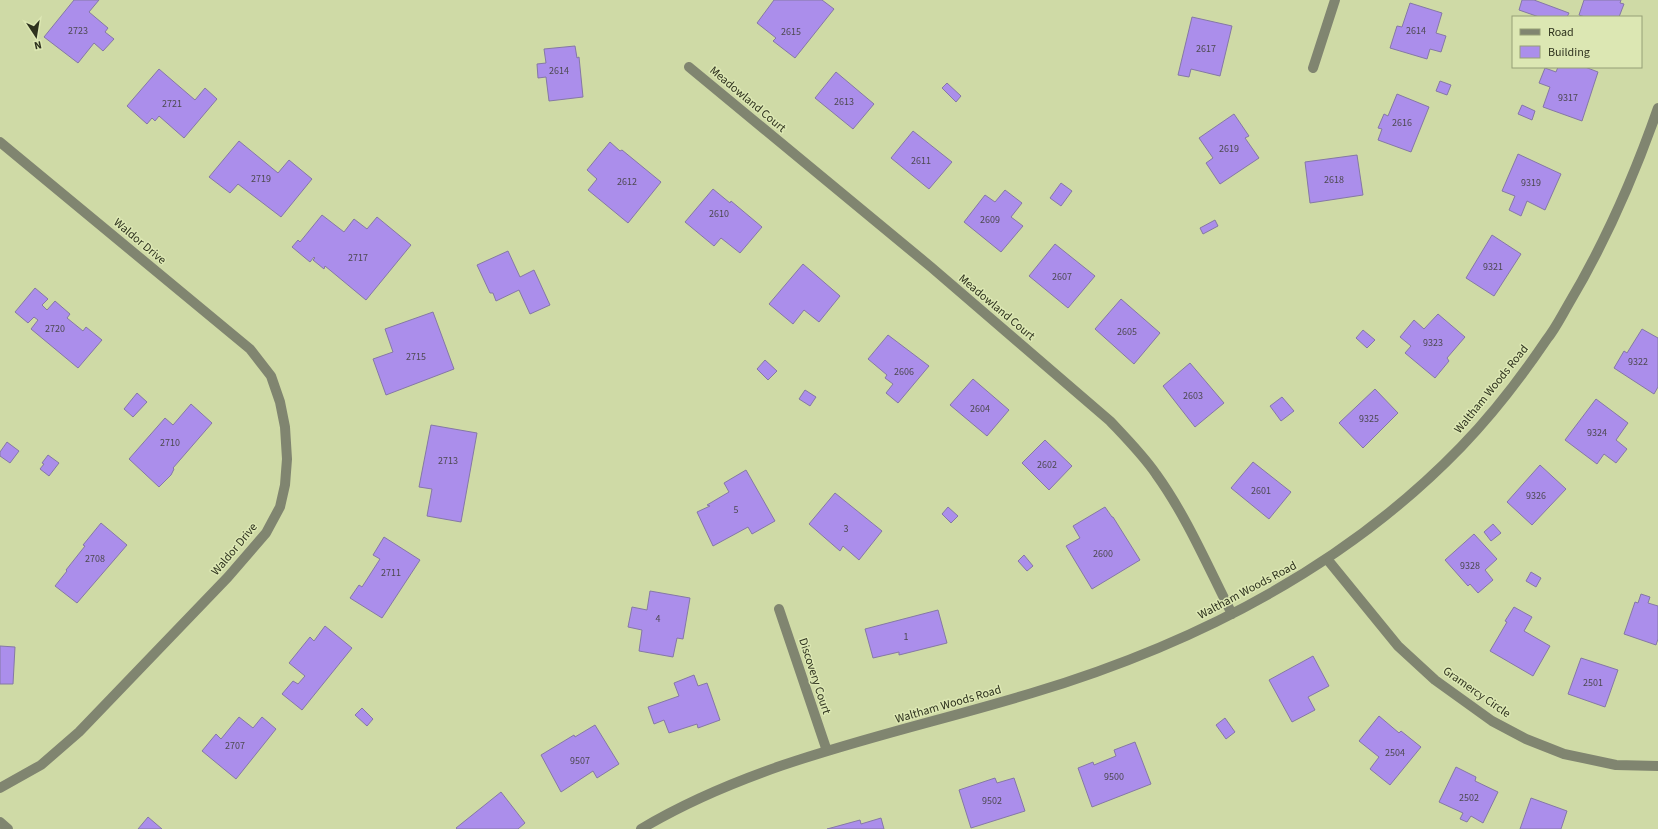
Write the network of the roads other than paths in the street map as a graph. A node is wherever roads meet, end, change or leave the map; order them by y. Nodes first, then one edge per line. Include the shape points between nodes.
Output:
1 (1335, 0) edge
2 (689, 67) dead end
3 (1313, 68) dead end
4 (1658, 108) edge
5 (0, 142) edge
6 (1327, 559) junction
7 (779, 609) dead end
8 (1232, 614) junction
9 (827, 751) junction
10 (1658, 766) edge
11 (0, 788) edge
12 (0, 822) edge
13 (8, 829) edge
14 (641, 829) edge

1 - 3 street
2 - 8 street, Meadowland Court via 931,267 1110,421 1156,474 1177,507
4 - 6 street, Waltham Woods Road via 1645,146 1616,213 1585,276 1549,338 1507,394 1462,446 1378,523
5 - 11 street, Waldor Drive via 250,349 271,376 280,402 288,459 280,507 266,533 233,572 79,732 41,765
6 - 8 street, Waltham Woods Road via 1277,591
6 - 10 street, Gramercy Circle via 1398,646 1434,680 1492,721 1526,739 1564,754 1616,765
7 - 9 street, Discovery Court
8 - 9 street, Waltham Woods Road via 1167,645 1033,693
9 - 14 street, Waltham Woods Road via 716,791
12 - 13 street

